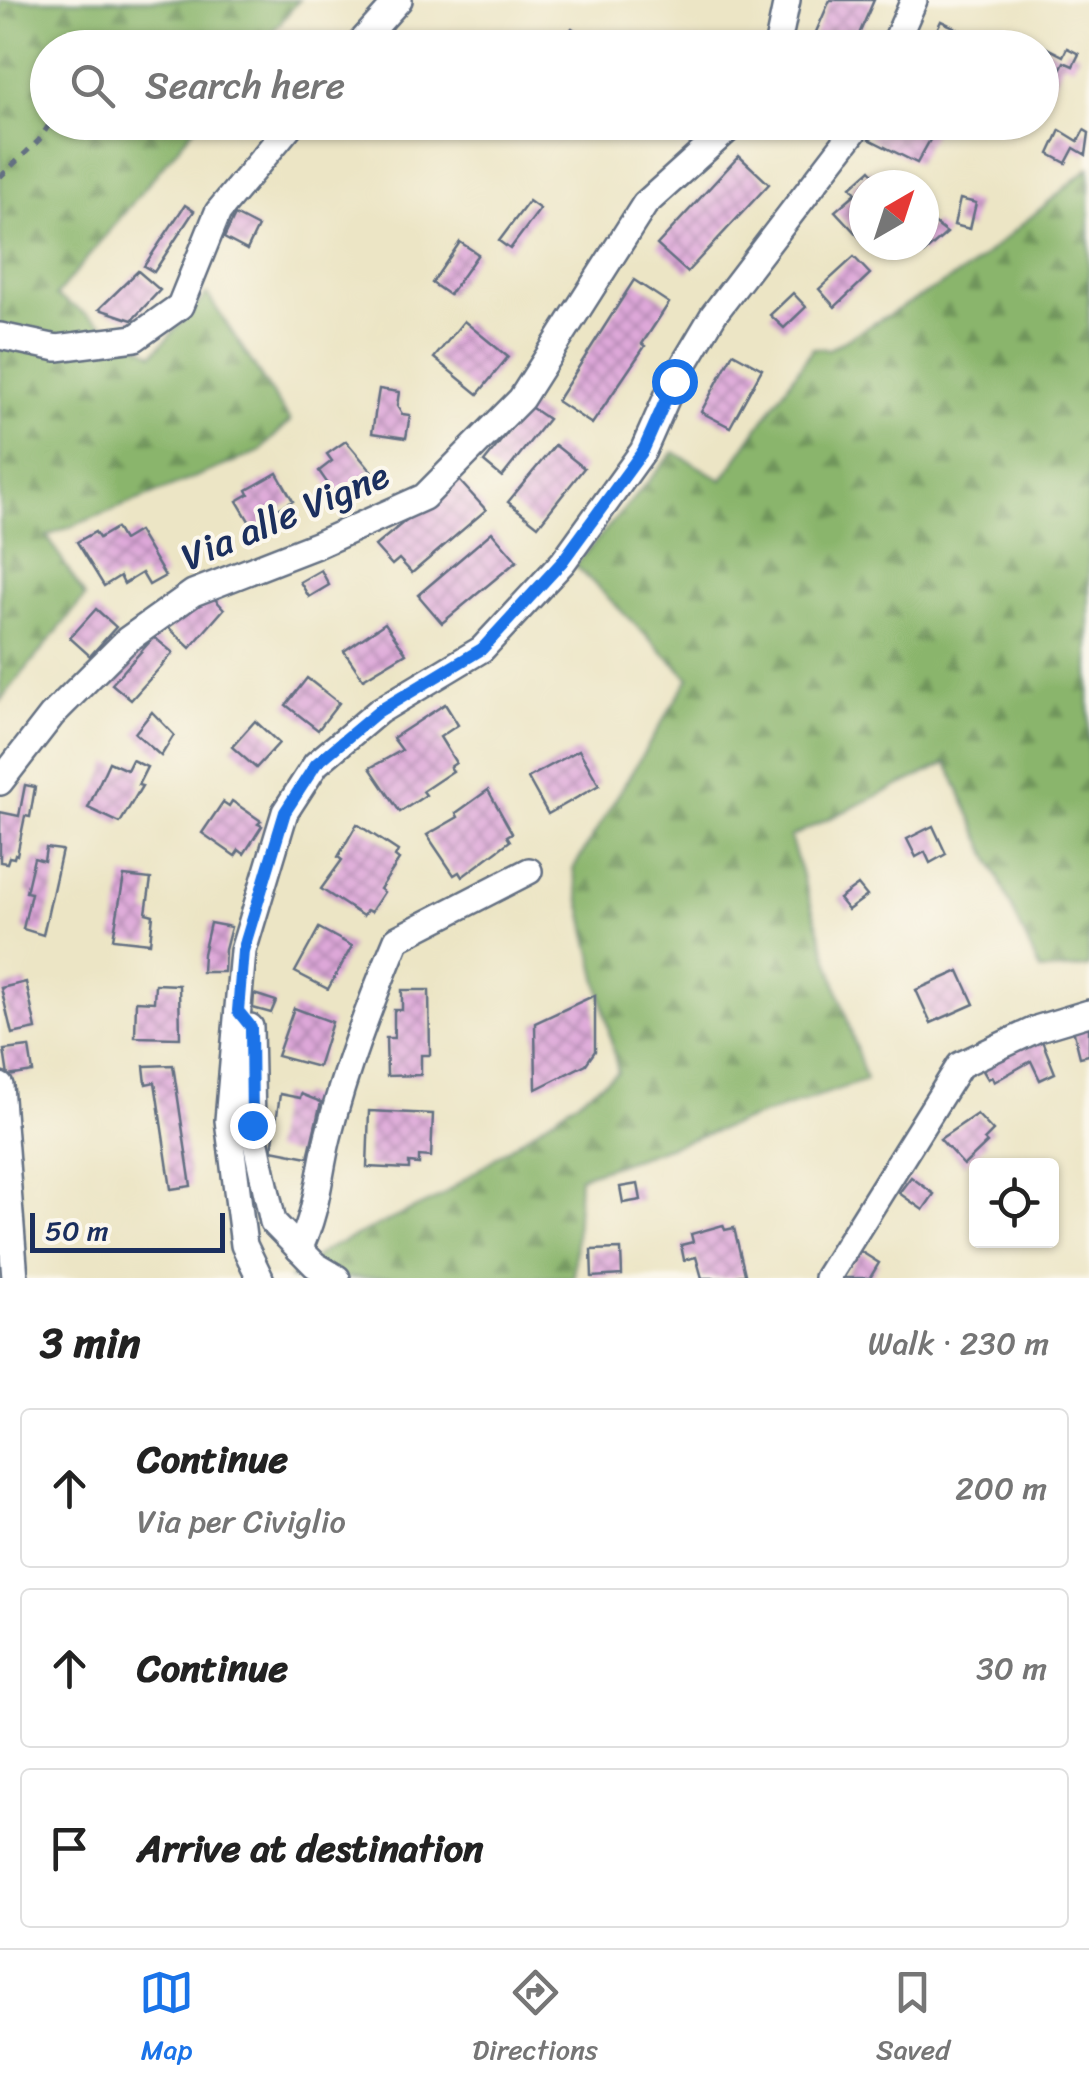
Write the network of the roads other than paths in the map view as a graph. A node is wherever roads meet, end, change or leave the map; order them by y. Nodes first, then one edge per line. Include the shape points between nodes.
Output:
1 (400, 0) edge
2 (787, 0) edge
3 (914, 0) edge
4 (372, 30) edge
5 (781, 30) edge
6 (901, 30) edge
7 (278, 140) edge
8 (716, 140) edge
9 (846, 140) edge
10 (0, 336) edge
11 (0, 782) edge
12 (528, 871) dead end
13 (238, 1011) junction
14 (1089, 1013) edge
15 (0, 1086) edge
16 (299, 1248) junction
17 (15, 1278) edge
18 (260, 1278) edge
19 (336, 1278) edge
20 (828, 1278) edge

1 - 4 street
2 - 5 street
3 - 6 street
7 - 10 street via 218,212 180,306 136,338 57,348
8 - 11 street, Via alle Vigne via 644,204 521,399 424,497 193,593 127,640 52,715
9 - 13 street via 714,314 643,451 562,562 482,649 379,711 316,764 285,812 243,951
12 - 16 street via 397,940 360,1027 313,1220
13 - 16 street via 251,1027 252,1125 273,1222
13 - 18 street via 228,1120 244,1245
14 - 20 street via 960,1065
15 - 17 street
16 - 19 street

